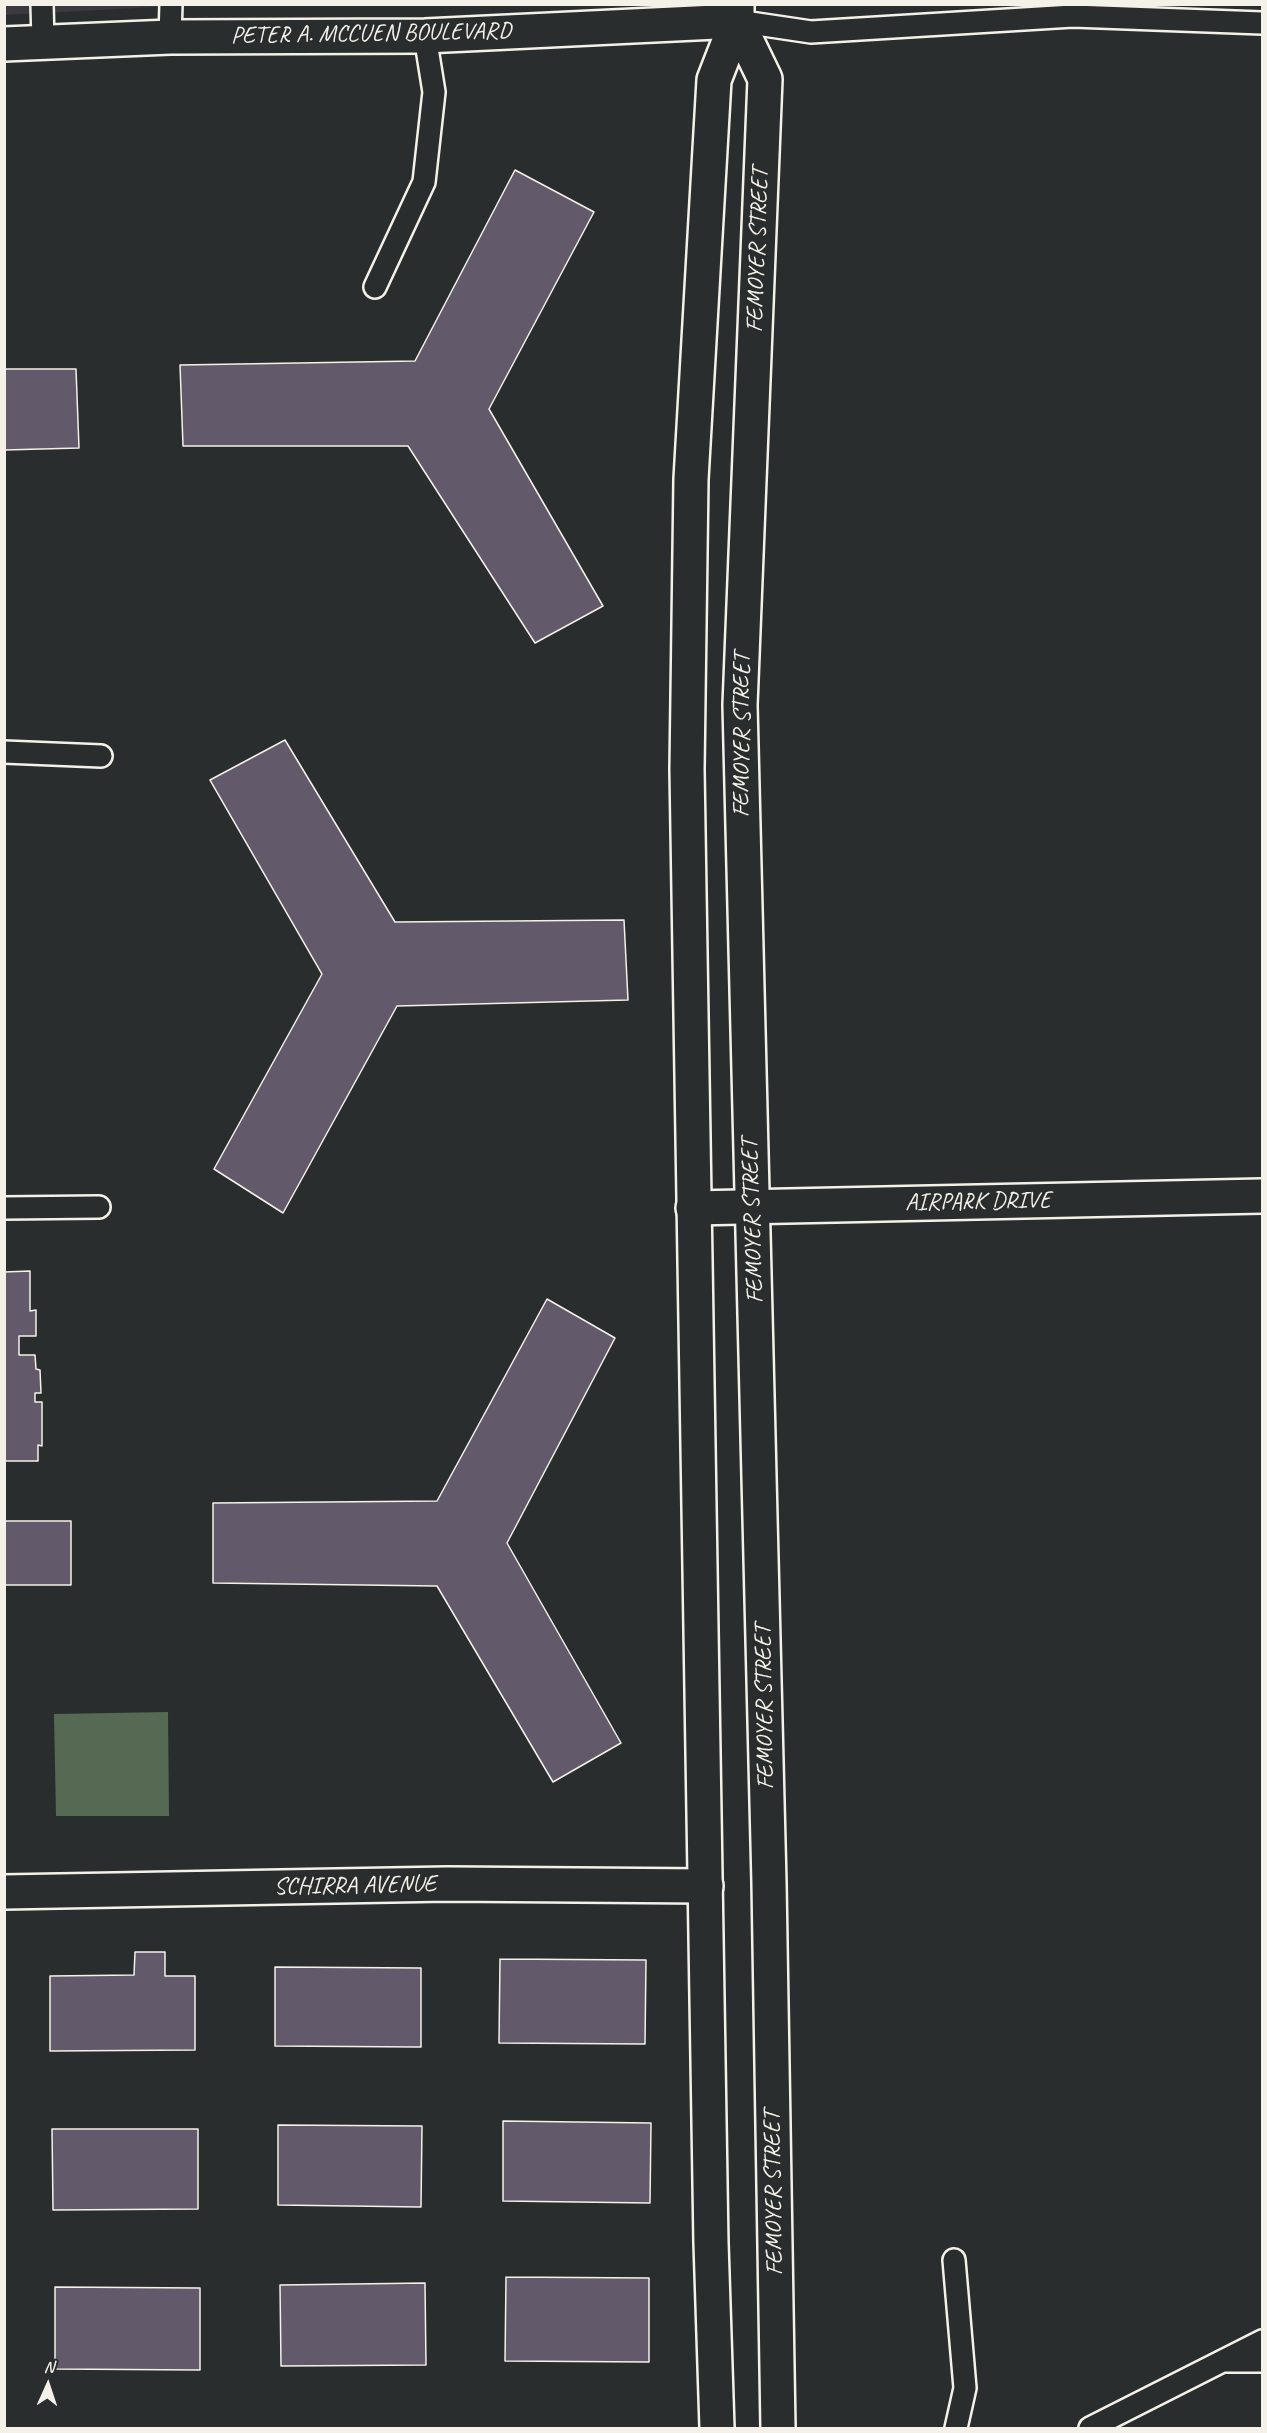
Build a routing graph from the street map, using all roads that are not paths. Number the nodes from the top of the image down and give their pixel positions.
1 (42, 4) edge
2 (171, 4) edge
3 (737, 13) edge
4 (1263, 23) edge
5 (425, 36) junction
6 (170, 37) junction
7 (43, 42) junction
8 (4, 44) edge
9 (375, 287) dead end
10 (4, 752) edge
11 (101, 756) dead end
12 (1263, 1196) edge
13 (99, 1207) dead end
14 (753, 1207) junction
15 (4, 1208) edge
16 (693, 1208) junction
17 (706, 1886) junction
18 (4, 1892) edge
19 (954, 2260) dead end
20 (1263, 2341) edge
21 (1222, 2361) junction
22 (1263, 2361) edge
23 (717, 2428) edge
24 (778, 2428) edge
25 (956, 2428) edge
26 (1090, 2428) edge

1 - 7 lane
2 - 6 lane
3 - 4 lane
3 - 5 street, PETER A. MCCUEN BOULEVARD
3 - 14 street, FEMOYER STREET
3 - 16 street
5 - 6 street, PETER A. MCCUEN BOULEVARD
5 - 9 lane
6 - 7 street, PETER A. MCCUEN BOULEVARD
7 - 8 street, PETER A. MCCUEN BOULEVARD
10 - 11 lane
12 - 14 street, AIRPARK DRIVE
13 - 15 lane
14 - 16 street, AIRPARK DRIVE
14 - 24 street, FEMOYER STREET
16 - 17 street
17 - 18 street, SCHIRRA AVENUE
17 - 23 street
19 - 25 lane
20 - 21 lane
21 - 22 lane
21 - 26 lane

